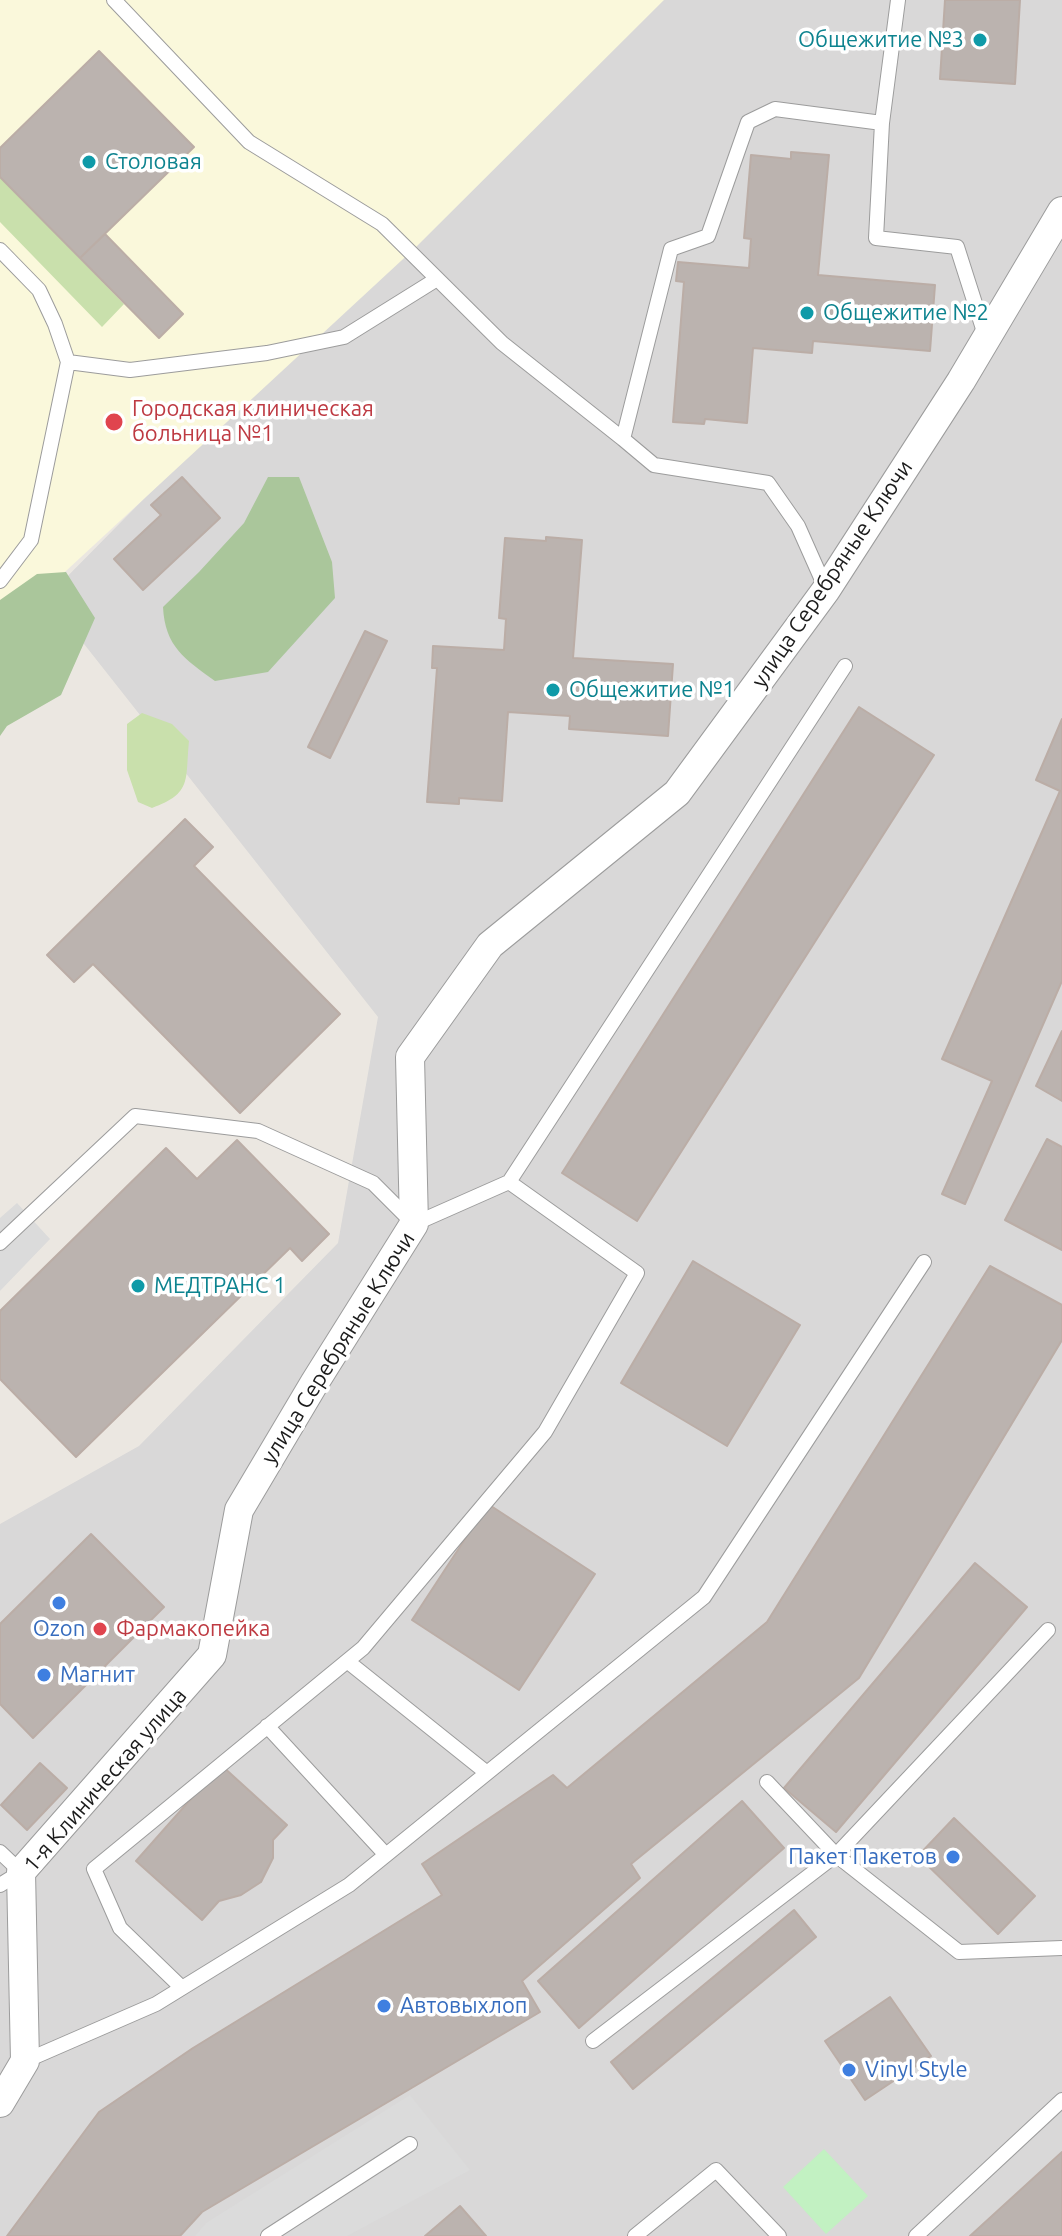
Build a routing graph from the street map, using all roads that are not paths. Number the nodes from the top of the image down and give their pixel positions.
1 (114, 0) edge
2 (898, 0) edge
3 (882, 123) junction
4 (1062, 211) edge
5 (0, 250) edge
6 (437, 279) junction
7 (986, 339) junction
8 (68, 362) junction
9 (623, 439) junction
10 (0, 581) edge
11 (826, 590) junction
12 (845, 666) dead end
13 (509, 1182) junction
14 (414, 1224) junction
15 (0, 1243) edge
16 (924, 1262) dead end
17 (239, 1510) joint
18 (1048, 1630) dead end
19 (347, 1661) junction
20 (267, 1726) junction
21 (487, 1773) junction
22 (767, 1782) dead end
23 (0, 1852) edge
24 (386, 1855) junction
25 (836, 1855) junction
26 (11, 1878) edge
27 (1062, 1948) edge
28 (181, 1987) junction
29 (593, 2041) dead end
30 (25, 2061) junction
31 (1062, 2100) edge
32 (0, 2103) edge
33 (410, 2144) dead end
34 (268, 2236) edge
35 (635, 2236) edge
36 (779, 2236) edge
37 (916, 2236) edge

1 - 6 lane
2 - 3 lane
3 - 7 lane
3 - 9 lane
4 - 7 street, улица Серебряные Ключи
5 - 8 lane
6 - 8 lane
6 - 9 lane
7 - 11 street, улица Серебряные Ключи
8 - 10 lane
9 - 11 lane
11 - 14 street, улица Серебряные Ключи
12 - 13 lane
13 - 14 lane
13 - 19 lane
14 - 15 lane
14 - 17 street, улица Серебряные Ключи
16 - 21 lane
17 - 26 street, 1-я Клиническая улица
18 - 25 lane
19 - 20 lane
19 - 21 lane
20 - 24 lane
20 - 28 lane
21 - 24 lane
22 - 25 lane
23 - 26 lane
24 - 28 lane
25 - 27 lane
25 - 29 lane
26 - 30 street, 1-я Клиническая улица
28 - 30 lane
30 - 32 street
31 - 37 lane
33 - 34 lane
35 - 36 lane

